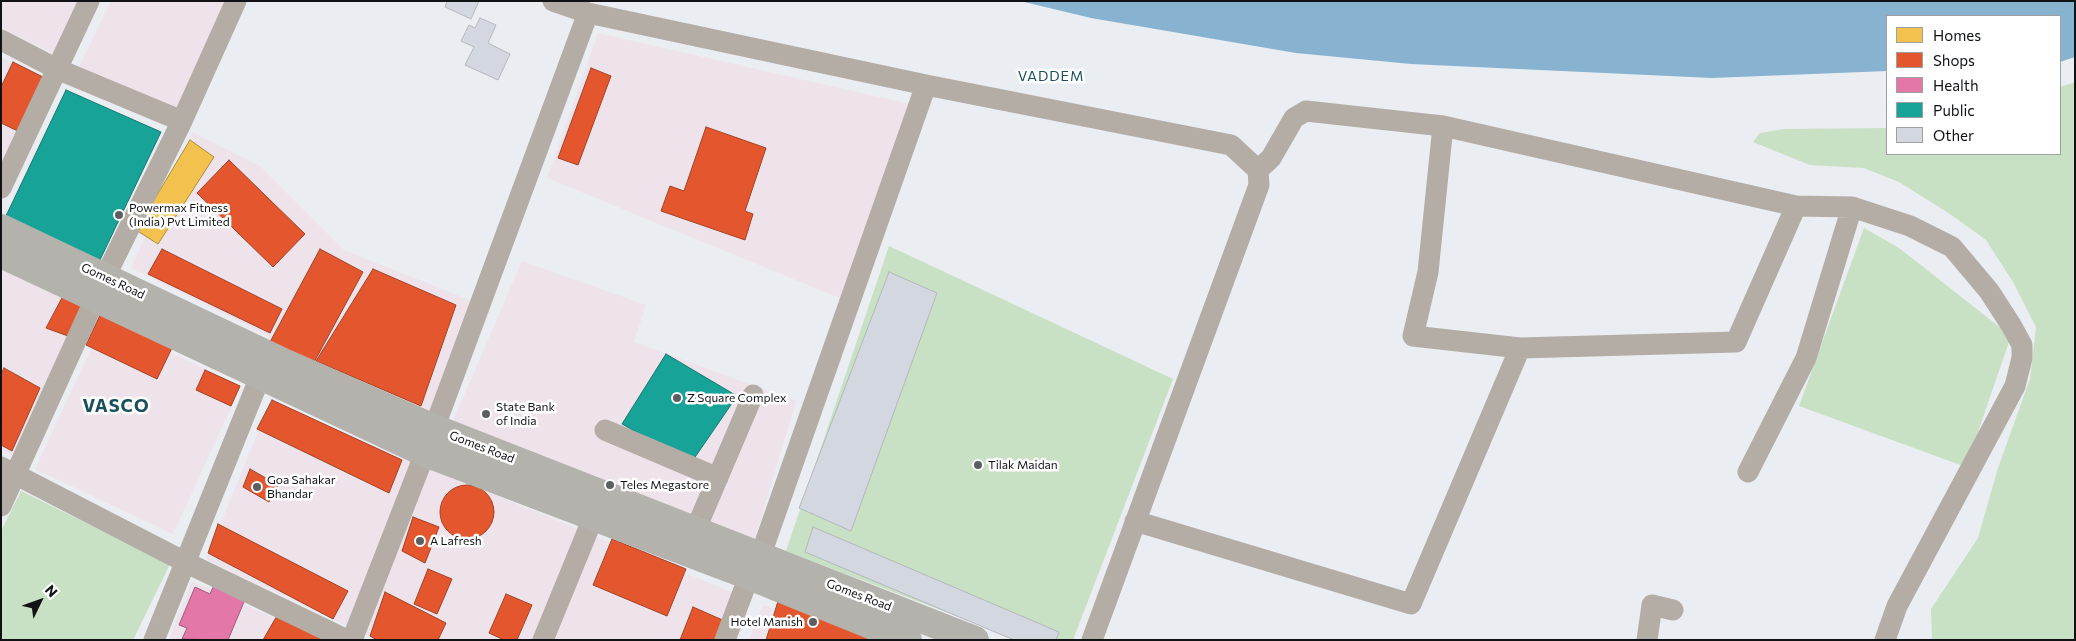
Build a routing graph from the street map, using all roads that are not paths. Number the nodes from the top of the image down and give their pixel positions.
1 (89, 1) edge
2 (236, 1) edge
3 (552, 1) edge
4 (588, 13) junction
5 (1, 40) edge
6 (57, 69) junction
7 (926, 85) junction
8 (182, 121) junction
9 (1443, 126) junction
10 (1258, 170) junction
11 (1, 188) edge
12 (1796, 206) junction
13 (1852, 207) junction
14 (1, 228) edge
15 (1, 254) edge
16 (101, 287) junction
17 (1520, 348) junction
18 (264, 366) junction
19 (753, 395) dead end
20 (434, 428) junction
21 (604, 430) dead end
22 (425, 453) junction
23 (9, 471) edge
24 (1748, 472) dead end
25 (718, 478) junction
26 (1, 506) edge
27 (593, 518) junction
28 (1135, 521) junction
29 (695, 531) junction
30 (186, 562) junction
31 (754, 566) junction
32 (1673, 610) dead end
33 (154, 640) edge
34 (347, 640) edge
35 (352, 640) edge
36 (542, 640) edge
37 (725, 640) edge
38 (908, 640) edge
39 (975, 640) edge
40 (1092, 640) edge
41 (1647, 640) edge
42 (1885, 640) edge

1 - 6 street
2 - 8 street
3 - 4 street
4 - 7 street
4 - 20 street
5 - 6 street
6 - 8 street
6 - 11 street
7 - 10 street
7 - 31 street
8 - 16 street
9 - 10 street
9 - 12 street
9 - 17 street
10 - 28 street
12 - 13 street
12 - 17 street
13 - 24 street
13 - 42 street
14 - 16 main road, Gomes Road
15 - 16 main road, Gomes Road
16 - 18 main road, Gomes Road
16 - 23 street
17 - 28 street
18 - 20 main road, Gomes Road
18 - 22 main road, Gomes Road
18 - 30 street
19 - 25 street
20 - 22 street
20 - 29 main road, Gomes Road
21 - 25 street
22 - 27 main road, Gomes Road
22 - 35 street
23 - 26 street
23 - 30 street
25 - 29 street
27 - 31 main road, Gomes Road
27 - 36 street
28 - 40 street
29 - 31 main road, Gomes Road
30 - 33 street
30 - 34 street
31 - 37 street
31 - 38 main road, Gomes Road
31 - 39 main road, Gomes Road
32 - 41 street

